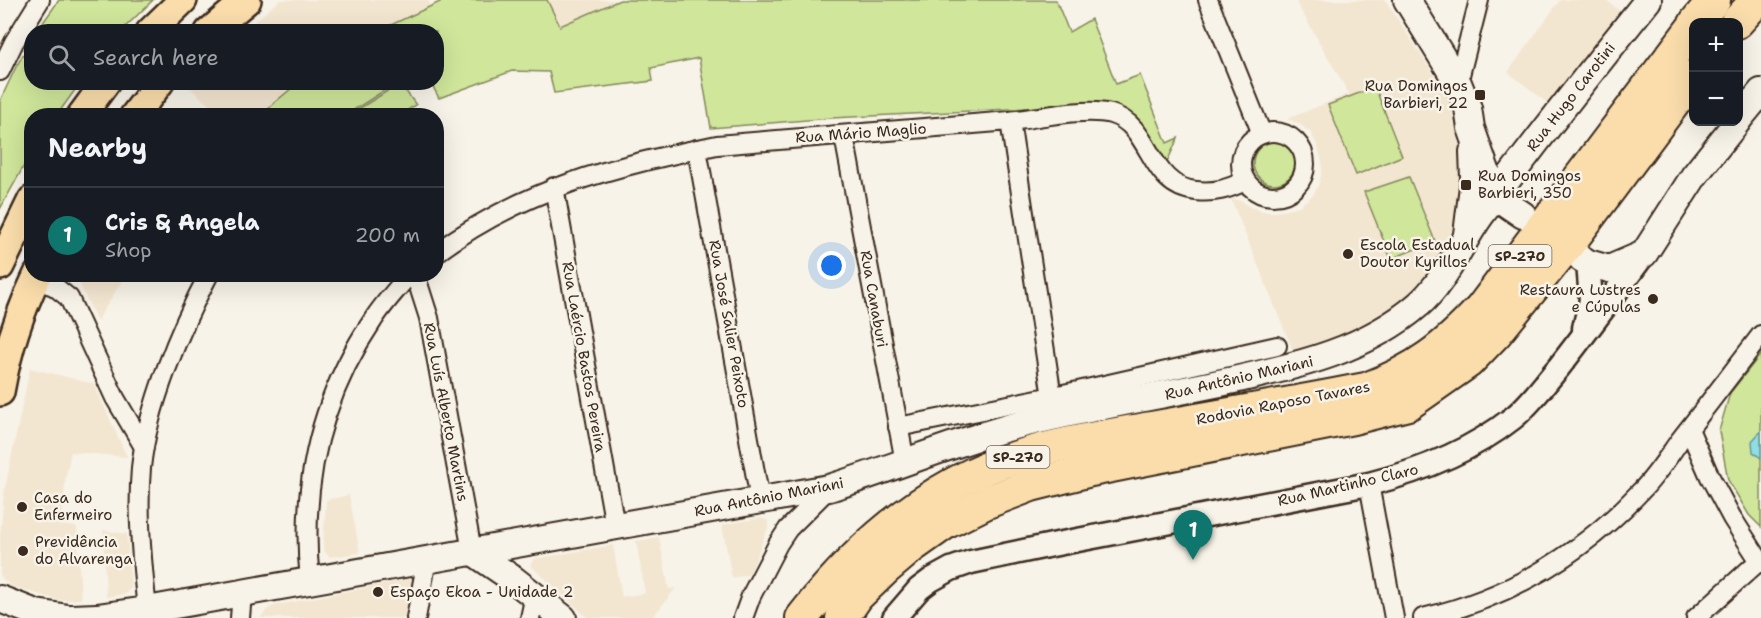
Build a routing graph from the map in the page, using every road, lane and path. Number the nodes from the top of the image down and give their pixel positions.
1 (40, 0) edge
2 (183, 0) edge
3 (247, 0) edge
4 (1208, 0) edge
5 (1407, 0) edge
6 (1479, 0) edge
7 (1648, 0) edge
8 (1714, 0) edge
9 (1757, 0) edge
10 (1700, 18) edge
11 (1741, 18) edge
12 (25, 24) edge
13 (158, 24) edge
14 (218, 24) edge
15 (24, 26) edge
16 (1689, 32) edge
17 (0, 70) edge
18 (1458, 82) junction
19 (1689, 83) edge
20 (100, 90) edge
21 (154, 90) edge
22 (1761, 92) edge
23 (87, 108) edge
24 (140, 108) edge
25 (1743, 115) edge
26 (1010, 121) junction
27 (1734, 126) edge
28 (1471, 128) junction
29 (1262, 134) junction
30 (844, 136) junction
31 (697, 149) junction
32 (1525, 156) junction
33 (1245, 181) junction
34 (554, 187) junction
35 (1510, 207) junction
36 (24, 216) edge
37 (1467, 235) junction
38 (444, 247) edge
39 (1644, 254) junction
40 (1585, 261) joint
41 (0, 265) edge
42 (35, 282) edge
43 (46, 282) edge
44 (205, 282) edge
45 (403, 282) edge
46 (418, 282) edge
47 (1761, 335) edge
48 (1582, 338) junction
49 (1277, 346) dead end
50 (0, 392) edge
51 (1054, 407) junction
52 (898, 427) junction
53 (1689, 429) junction
54 (144, 447) junction
55 (905, 462) junction
56 (1369, 484) junction
57 (830, 488) junction
58 (772, 498) junction
59 (615, 526) junction
60 (788, 529) junction
61 (472, 551) junction
62 (428, 559) junction
63 (1760, 562) edge
64 (310, 581) junction
65 (242, 593) junction
66 (0, 599) edge
67 (532, 607) edge
68 (147, 609) junction
69 (70, 618) edge
70 (240, 618) edge
71 (416, 618) edge
72 (563, 618) edge
73 (743, 618) edge
74 (802, 618) edge
75 (842, 618) edge
76 (894, 618) edge
77 (1394, 618) edge
78 (1423, 618) edge
79 (1696, 618) edge

1 - 12 street
2 - 13 main road
3 - 14 main road
4 - 29 street
5 - 18 main road
6 - 18 street
7 - 32 main road, Rua Hugo Carotini
8 - 10 highway, Rodovia Raposo Tavares / SP-270
9 - 11 highway
15 - 17 street
16 - 74 highway, Rodovia Raposo Tavares / SP-270
18 - 28 main road
19 - 75 highway, Rodovia Raposo Tavares / SP-270
20 - 23 main road
21 - 24 main road
22 - 25 main road, Rua Martinho Claro
26 - 30 street, Rua Mário Maglio
26 - 33 street, Rua Mário Maglio
26 - 51 street
27 - 39 main road, Rua Martinho Claro
28 - 32 main road
28 - 35 main road
28 - 37 main road
29 - 33 street
29 - 33 street
30 - 31 street, Rua Mário Maglio
30 - 52 street, Rua Canaburi
31 - 34 street, Rua Mário Maglio
31 - 58 street, Rua José Salier Peixoto
32 - 35 main road, Rua Hugo Carotini
34 - 38 street, Rua Mário Maglio
34 - 59 street, Rua Laércio Bastos Pereira
35 - 37 main road, Rua Antônio Mariani
36 - 41 main road
37 - 51 main road, Rua Antônio Mariani
39 - 40 main road
39 - 48 street, Rua Martinho Claro
40 - 48 street
42 - 50 main road
43 - 54 street
44 - 54 street
45 - 64 street
46 - 61 street, Rua Luís Alberto Martins
47 - 53 street
48 - 56 street, Rua Martinho Claro
49 - 51 street, Rua Antônio Mariani
51 - 52 street, Rua Antônio Mariani
51 - 55 main road, Rua Antônio Mariani
52 - 55 street, Rua Canaburi
53 - 63 street
53 - 78 street
54 - 68 street
55 - 57 main road, Rua Antônio Mariani
56 - 76 street, Rua Martinho Claro
56 - 77 street
57 - 58 main road, Rua Antônio Mariani
57 - 60 street
58 - 59 main road, Rua Antônio Mariani
58 - 60 street, Rua José Salier Peixoto
59 - 61 main road, Rua Antônio Mariani
60 - 73 street
61 - 62 main road, Rua Antônio Mariani
61 - 67 main road
62 - 64 main road, Rua Antônio Mariani
62 - 71 street
63 - 79 street
64 - 65 main road, Rua Antônio Mariani
65 - 68 main road, Rua Antônio Mariani
65 - 70 street
66 - 69 main road, Rua Antônio Mariani
67 - 72 main road
68 - 69 main road, Rua Antônio Mariani

